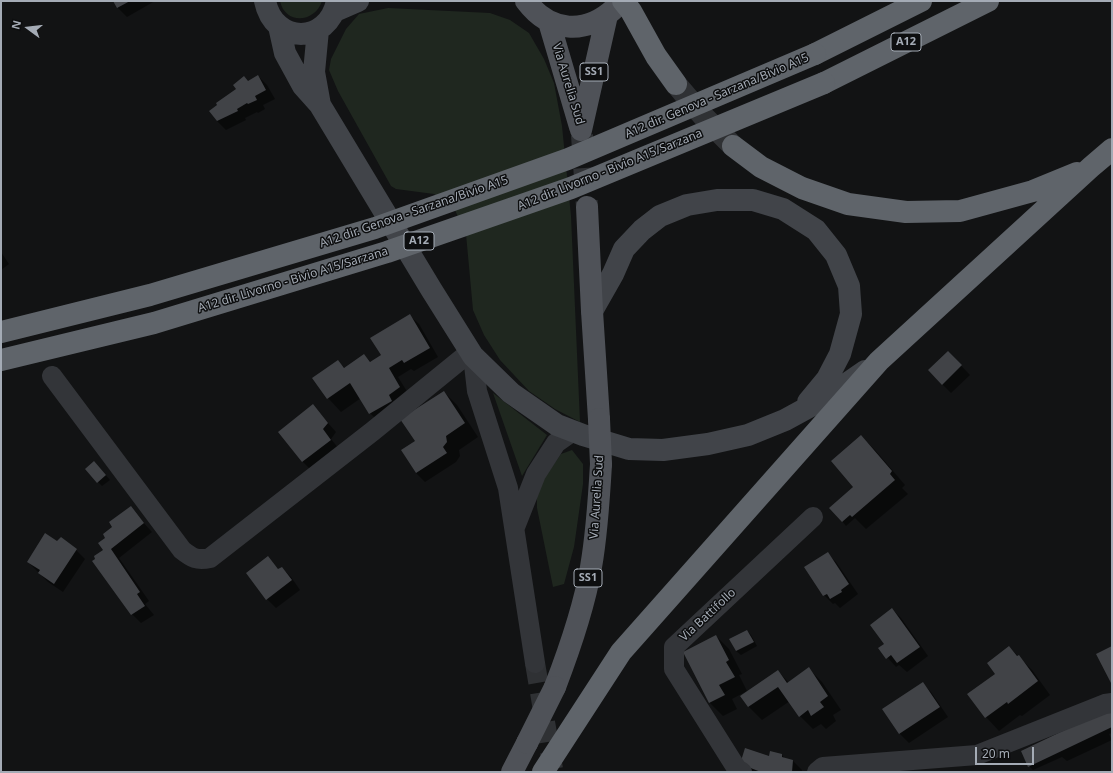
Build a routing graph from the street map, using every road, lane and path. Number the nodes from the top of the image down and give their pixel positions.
1 (265, 1) edge
2 (358, 1) edge
3 (514, 1) edge
4 (921, 1) edge
5 (988, 1) edge
6 (336, 6) edge
7 (616, 6) edge
8 (536, 11) edge
9 (279, 26) junction
10 (318, 30) junction
11 (815, 54) joint
12 (824, 83) joint
13 (676, 84) tunnel mouth
14 (320, 105) junction
15 (733, 146) tunnel mouth
16 (1112, 150) edge
17 (1091, 167) junction
18 (587, 207) tunnel mouth
19 (592, 311) junction
20 (1, 332) edge
21 (472, 354) junction
22 (1, 360) edge
23 (879, 361) junction
24 (52, 376) dead end
25 (799, 412) junction
26 (573, 431) junction
27 (813, 517) dead end
28 (515, 529) junction
29 (535, 663) tunnel mouth
30 (1112, 703) edge
31 (512, 772) edge
32 (543, 772) edge
33 (742, 772) edge
34 (817, 772) edge

1 - 9 main road
2 - 6 main road
3 - 8 main road
4 - 11 highway, A12 / A12
5 - 12 highway, A12 / A12
6 - 10 main road
7 - 8 main road
7 - 8 main road, Via Aurelia Sud / SS1
7 - 13 highway
9 - 10 main road
9 - 14 main road
10 - 14 main road
11 - 20 highway, A12 dir. Genova - Sarzana/Bivio A15 / A12, bridge
12 - 22 highway, A12 dir. Livorno - Bivio A15/Sarzana / A12, bridge
14 - 21 main road
15 - 17 highway
16 - 17 highway
17 - 23 highway
18 - 19 main road, Via Aurelia Sud / SS1
19 - 25 main road
19 - 31 main road, Via Aurelia Sud / SS1, bridge
21 - 24 street
21 - 26 main road
21 - 28 street
23 - 25 main road
23 - 32 highway
25 - 26 main road
26 - 28 street
27 - 33 street, Via Battifollo
28 - 29 street
30 - 34 street

